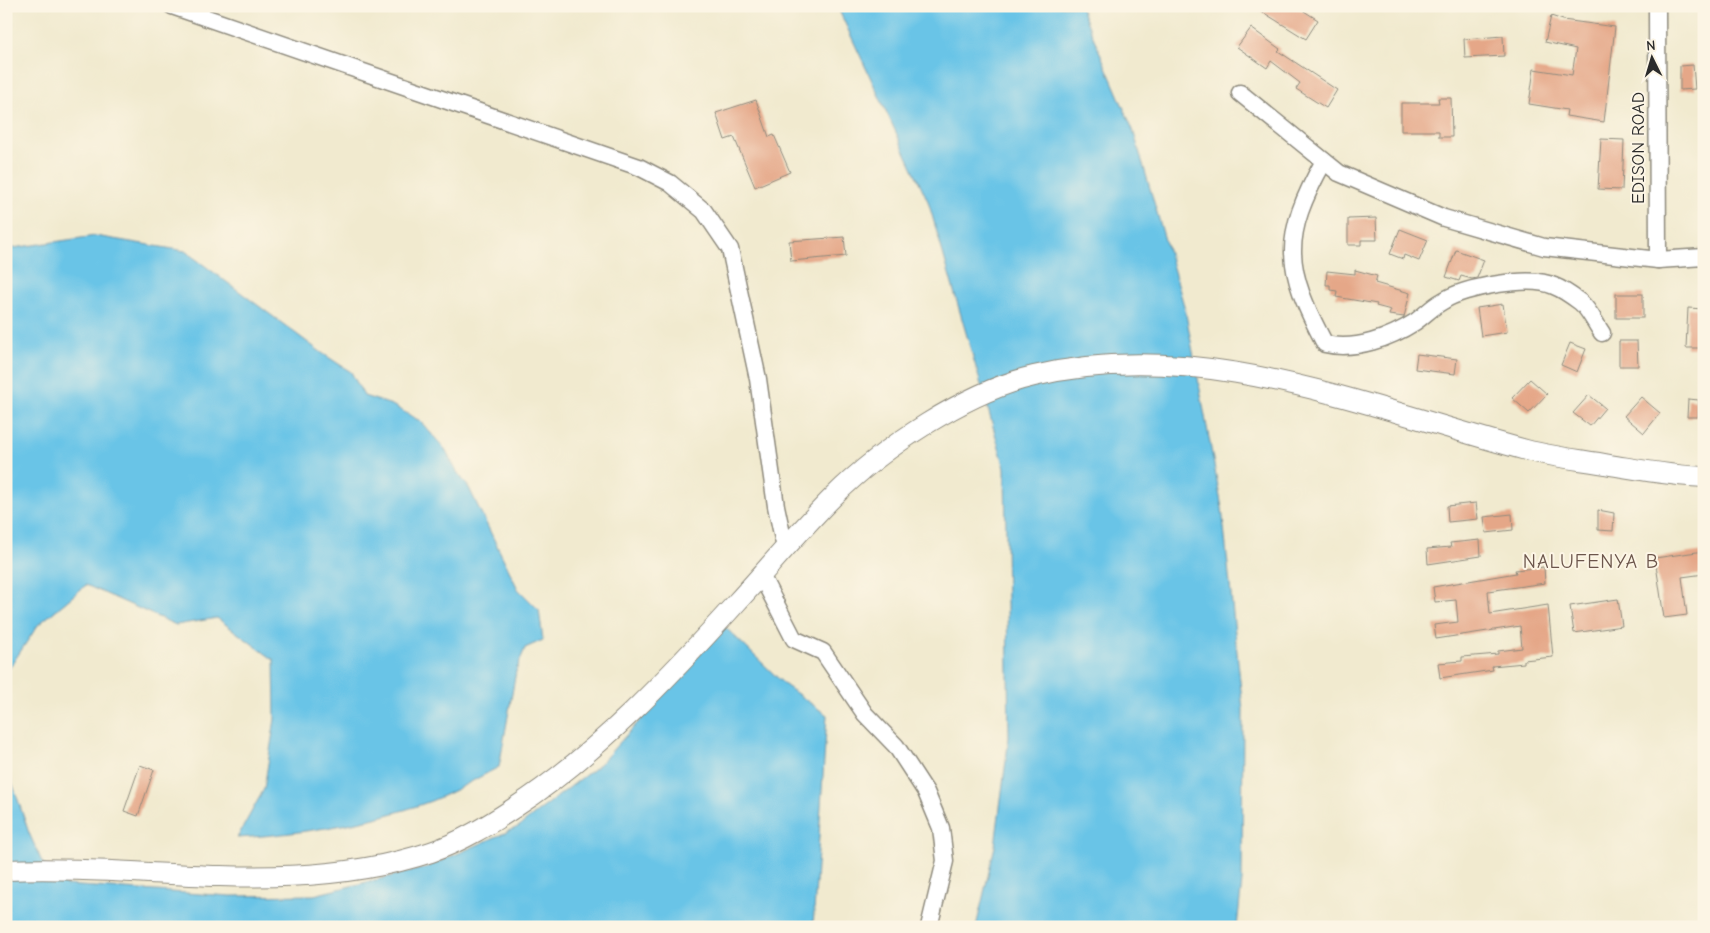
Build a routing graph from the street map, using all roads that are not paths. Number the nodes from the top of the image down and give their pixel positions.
1 (172, 6) edge
2 (1657, 6) edge
3 (1240, 93) dead end
4 (1324, 161) junction
5 (1704, 257) edge
6 (1658, 260) junction
7 (1602, 333) dead end
8 (1704, 477) edge
9 (784, 548) junction
10 (761, 575) junction
11 (6, 870) edge
12 (929, 927) edge

1 - 9 street
2 - 6 street, EDISON ROAD
3 - 4 street
4 - 6 street
4 - 7 street
5 - 6 street
8 - 9 main road
9 - 10 main road
10 - 11 main road
10 - 12 street

